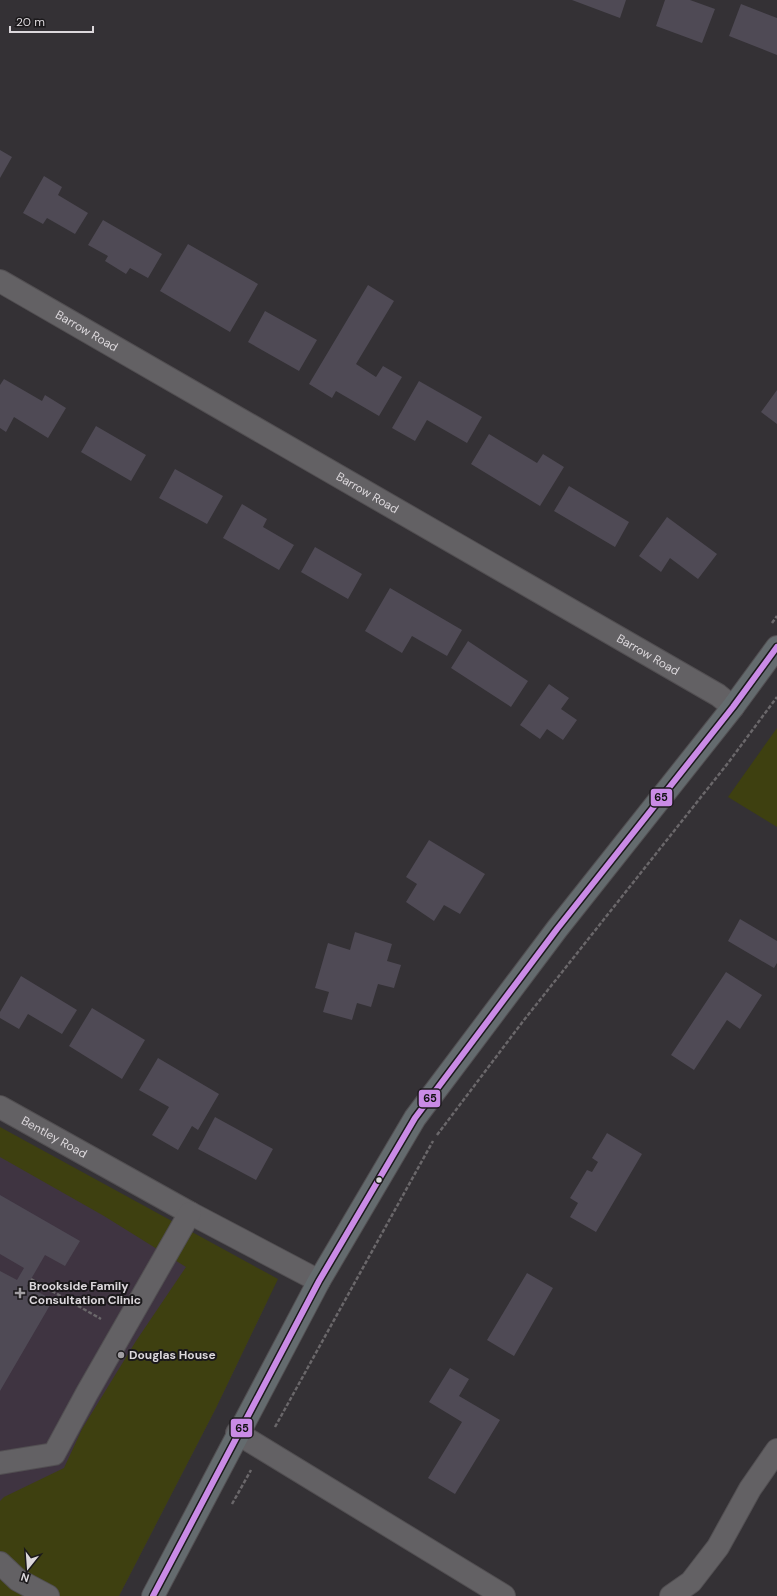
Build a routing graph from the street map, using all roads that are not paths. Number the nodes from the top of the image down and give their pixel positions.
1 (0, 281) edge
2 (777, 647) edge
3 (733, 707) junction
4 (0, 1107) edge
5 (190, 1213) junction
6 (319, 1282) junction
7 (237, 1433) junction
8 (777, 1450) edge
9 (0, 1463) edge
10 (0, 1563) edge
11 (48, 1596) edge
12 (153, 1596) edge
13 (504, 1596) edge
14 (672, 1596) edge

1 - 3 street, Barrow Road
2 - 3 main road
3 - 6 main road
4 - 5 street, Bentley Road
5 - 6 street, Bentley Road
5 - 9 street
6 - 7 main road
7 - 12 main road
7 - 13 street
8 - 14 street
10 - 11 street

